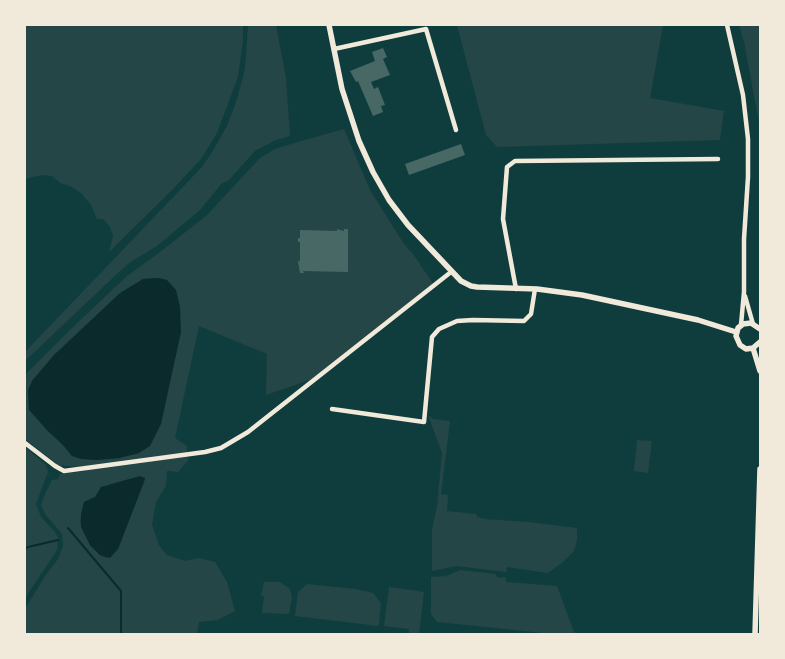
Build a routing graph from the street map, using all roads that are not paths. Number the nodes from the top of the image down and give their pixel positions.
1 (329, 25) edge
2 (727, 25) edge
3 (334, 49) junction
4 (456, 130) dead end
5 (718, 159) dead end
6 (452, 272) junction
7 (516, 289) junction
8 (535, 289) junction
9 (744, 292) junction
10 (753, 324) junction
11 (741, 325) junction
12 (760, 329) edge
13 (736, 332) junction
14 (760, 342) edge
15 (753, 348) junction
16 (760, 372) edge
17 (332, 409) dead end
18 (25, 443) edge
19 (760, 469) edge
20 (755, 634) edge

1 - 3 street
2 - 9 street
3 - 4 street
3 - 6 street
5 - 7 street
6 - 7 street
6 - 18 street
7 - 8 street
8 - 13 street
8 - 17 street
9 - 10 street
9 - 11 street
10 - 11 street
10 - 12 street
11 - 13 street
13 - 15 street
14 - 15 street
15 - 16 street
19 - 20 street

